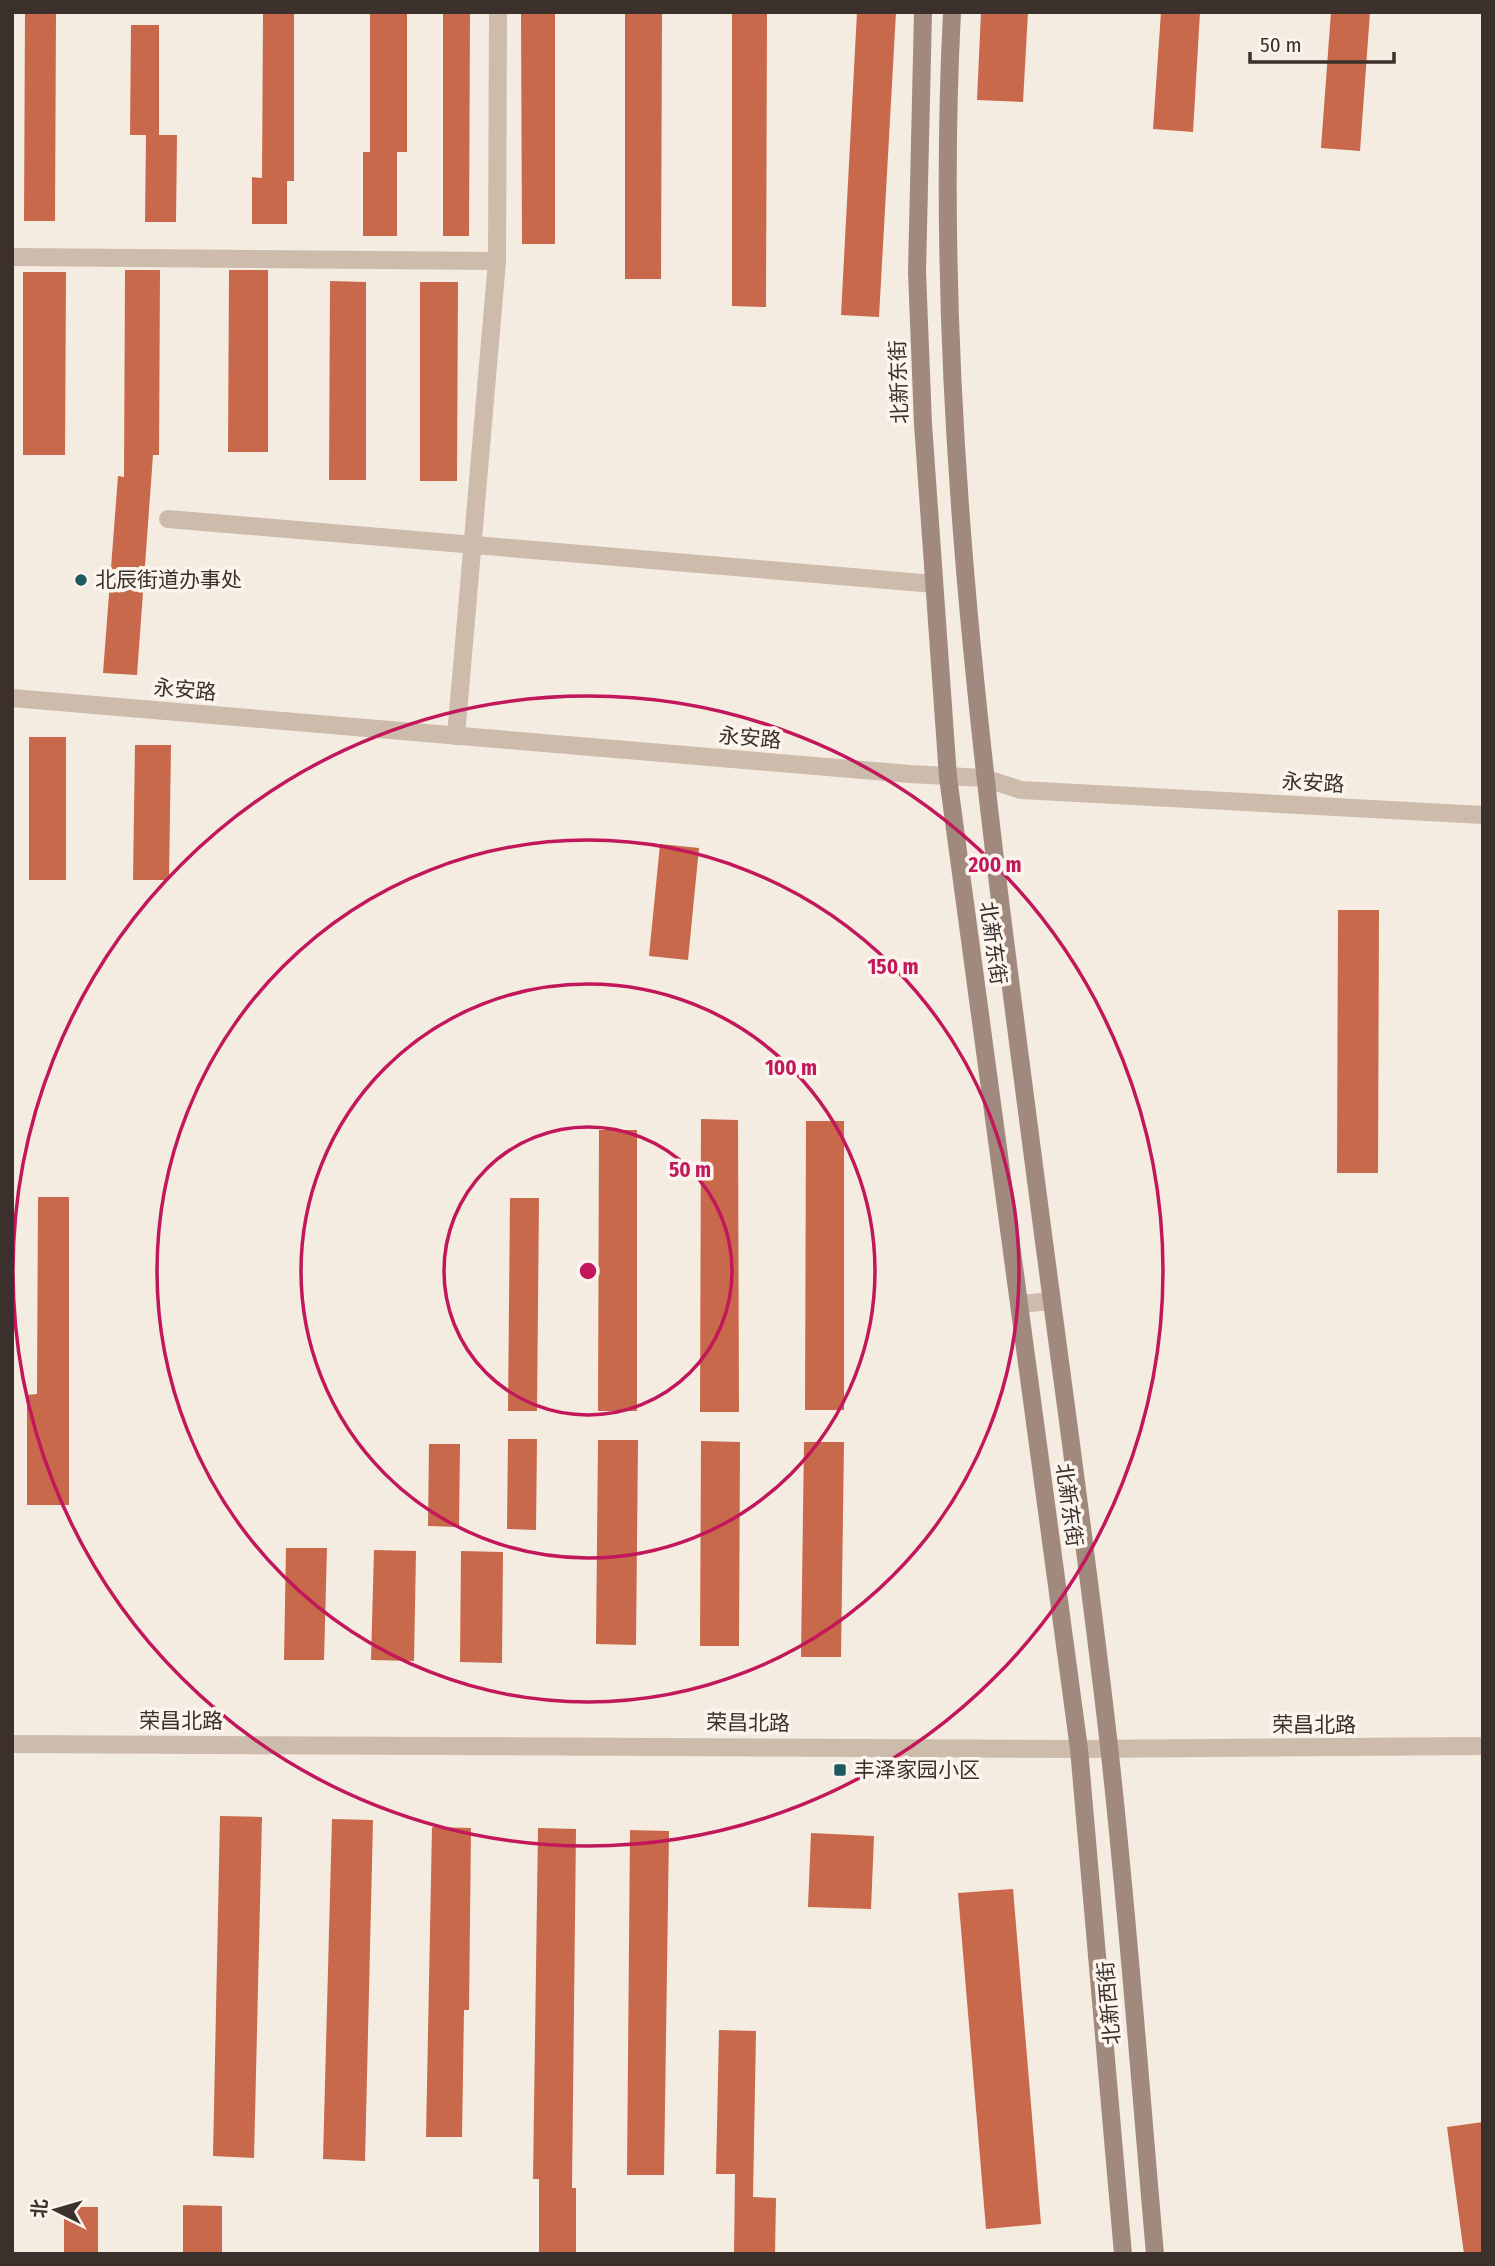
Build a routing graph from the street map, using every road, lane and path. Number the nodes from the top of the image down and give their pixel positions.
1 (498, 12) edge
2 (923, 12) edge
3 (952, 12) edge
4 (12, 257) edge
5 (497, 261) junction
6 (169, 519) dead end
7 (475, 548) junction
8 (934, 584) junction
9 (12, 698) edge
10 (456, 736) junction
11 (948, 778) junction
12 (984, 778) junction
13 (1483, 815) edge
14 (1051, 1301) junction
15 (1020, 1304) junction
16 (12, 1744) edge
17 (1483, 1746) edge
18 (1079, 1749) junction
19 (1109, 1749) junction
20 (1123, 2254) edge
21 (1155, 2254) edge

1 - 5 street
2 - 8 main road, 北新东街
3 - 12 main road, 北新东街
4 - 5 street
5 - 7 street
6 - 7 street
7 - 8 street
7 - 10 street
8 - 11 main road, 北新东街
9 - 10 street, 永安路
10 - 11 street, 永安路
11 - 12 street, 永安路
11 - 15 main road, 北新东街
12 - 13 street, 永安路
12 - 14 main road, 北新东街
14 - 15 street
14 - 19 main road, 北新东街
15 - 18 main road, 北新东街
16 - 18 street, 荣昌北路
17 - 19 street, 荣昌北路
18 - 19 street, 荣昌北路
18 - 20 main road, 北新西街
19 - 21 main road, 北新西街

